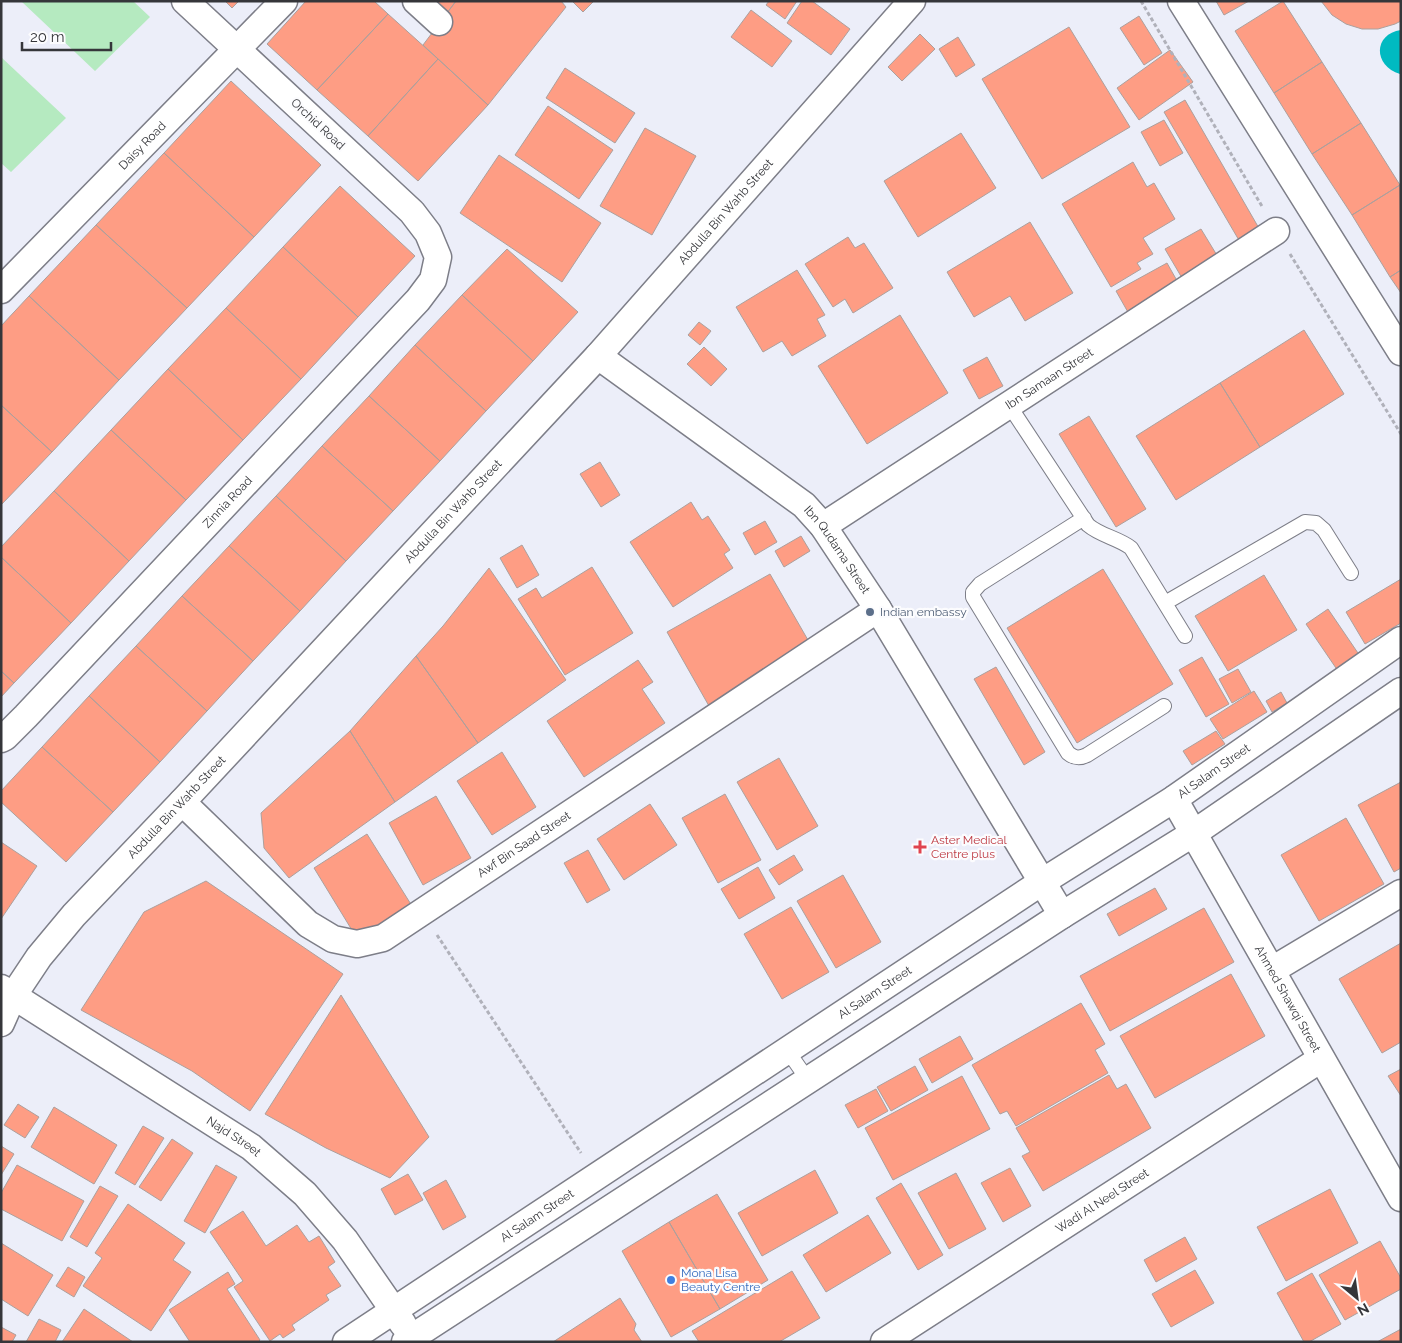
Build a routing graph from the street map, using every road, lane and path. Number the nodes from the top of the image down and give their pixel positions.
1 (185, 1) edge
2 (284, 1) edge
3 (416, 1) edge
4 (912, 1) edge
5 (1181, 1) edge
6 (439, 22) dead end
7 (237, 49) junction
8 (1276, 230) dead end
9 (438, 256) joint
10 (1, 290) edge
11 (1401, 352) edge
12 (598, 356) junction
13 (1009, 405) junction
14 (1084, 518) junction
15 (823, 526) junction
16 (1351, 573) dead end
17 (1165, 603) junction
18 (878, 609) junction
19 (1186, 636) dead end
20 (1401, 640) edge
21 (1401, 691) edge
22 (1164, 706) dead end
23 (1, 739) edge
24 (1174, 799) junction
25 (182, 802) junction
26 (1194, 833) junction
27 (1042, 882) junction
28 (1401, 893) edge
29 (422, 912) junction
30 (1062, 915) junction
31 (1272, 970) junction
32 (7, 992) edge
33 (1, 1023) edge
34 (787, 1050) junction
35 (1321, 1058) junction
36 (808, 1080) junction
37 (596, 1176) junction
38 (1401, 1198) edge
39 (393, 1310) junction
40 (411, 1340) edge
41 (346, 1342) edge
42 (884, 1342) edge

1 - 7 street, Orchid Road
2 - 7 street, Daisy Road
3 - 6 street
4 - 12 street, Abdulla Bin Wahb Street
5 - 11 street
7 - 9 street, Orchid Road
7 - 10 street, Daisy Road
8 - 13 street, Ibn Samaan Street
9 - 23 street, Zinnia Road
12 - 15 street, Ibn Qudama Street
12 - 25 street, Abdulla Bin Wahb Street
13 - 14 lane
13 - 15 street, Ibn Samaan Street
14 - 17 lane
14 - 22 lane
15 - 18 street, Ibn Qudama Street
16 - 17 lane
17 - 19 lane
18 - 27 street, Ibn Qudama Street
18 - 29 street, Awf Bin Saad Street
20 - 24 street, Al Salam Street
21 - 26 street
24 - 26 street, Ahmed Shawqi Street
24 - 27 street, Al Salam Street
25 - 29 street, Awf Bin Saad Street
25 - 32 street, Abdulla Bin Wahb Street
26 - 30 street
26 - 31 street, Ahmed Shawqi Street
27 - 30 street, Ibn Qudama Street
27 - 34 street, Al Salam Street
28 - 31 street
29 - 37 path
30 - 36 street
31 - 35 street, Ahmed Shawqi Street
32 - 33 street, Abdulla Bin Wahb Street
32 - 39 street, Najd Street
34 - 36 lane
34 - 37 street, Al Salam Street
35 - 38 street, Ahmed Shawqi Street
35 - 42 street, Wadi Al Neel Street
36 - 40 street
37 - 39 street, Al Salam Street
39 - 40 street, Najd Street
39 - 41 street, Al Salam Street

